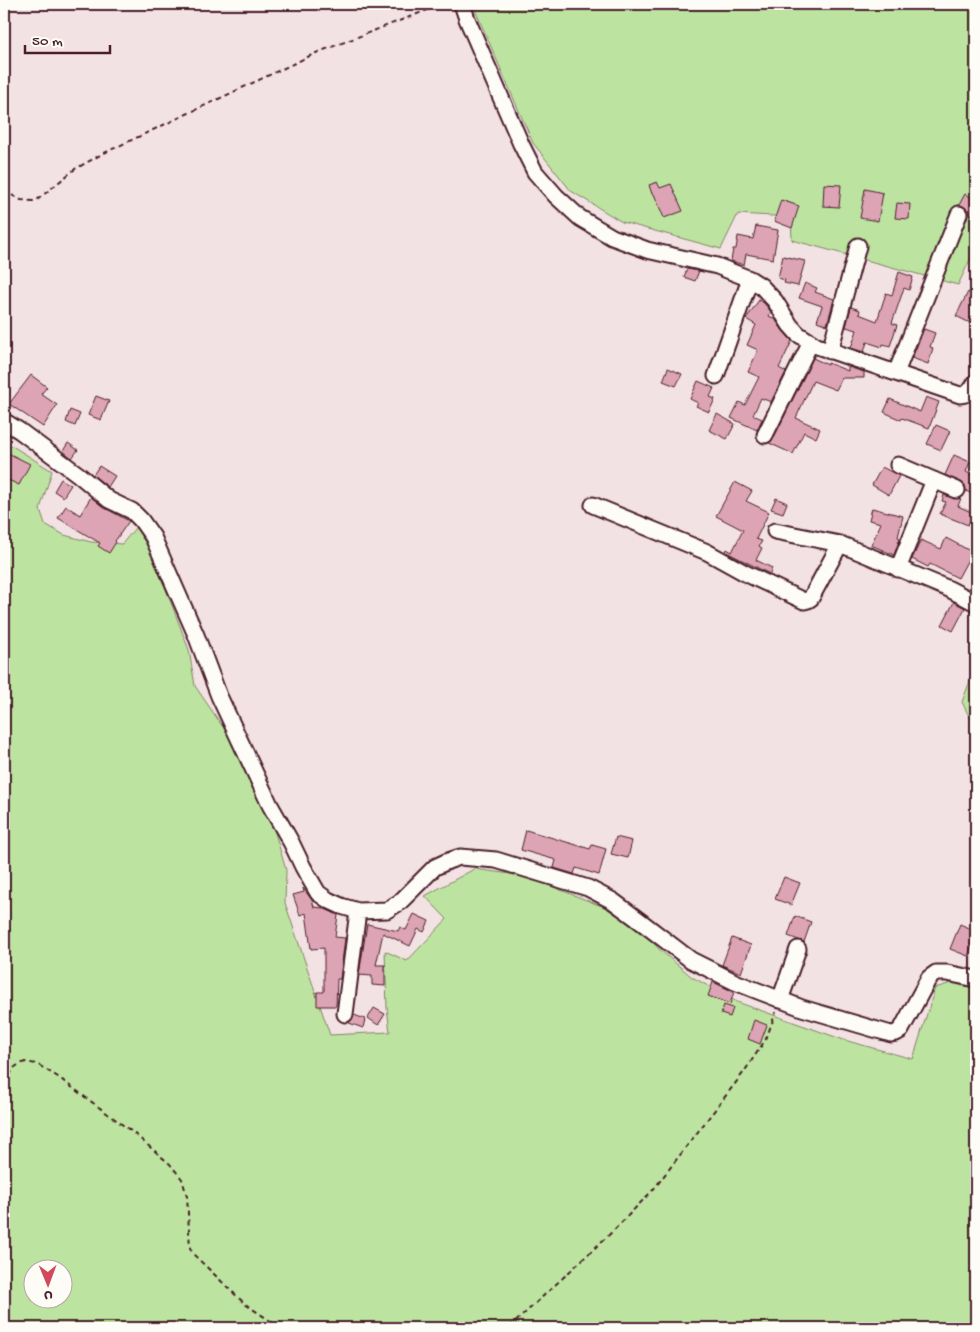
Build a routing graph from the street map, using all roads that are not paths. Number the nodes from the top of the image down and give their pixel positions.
1 (462, 4) edge
2 (959, 214) dead end
3 (858, 246) dead end
4 (750, 279) junction
5 (811, 342) junction
6 (830, 351) junction
7 (896, 373) junction
8 (716, 376) dead end
9 (976, 382) edge
10 (4, 421) edge
11 (765, 435) dead end
12 (898, 465) dead end
13 (934, 480) junction
14 (957, 490) dead end
15 (593, 505) dead end
16 (775, 531) dead end
17 (840, 544) junction
18 (898, 569) junction
19 (976, 603) edge
20 (358, 911) junction
21 (798, 949) dead end
22 (976, 979) edge
23 (780, 1000) junction
24 (345, 1014) dead end

1 - 4 street
2 - 7 street
3 - 6 street
4 - 5 street
4 - 8 street
5 - 6 street
5 - 11 street
6 - 7 street
7 - 9 street
10 - 20 street
12 - 13 street
13 - 14 street
13 - 18 street
15 - 17 street
16 - 17 street
17 - 18 street
18 - 19 street
20 - 23 street
20 - 24 street
21 - 23 street
22 - 23 street

